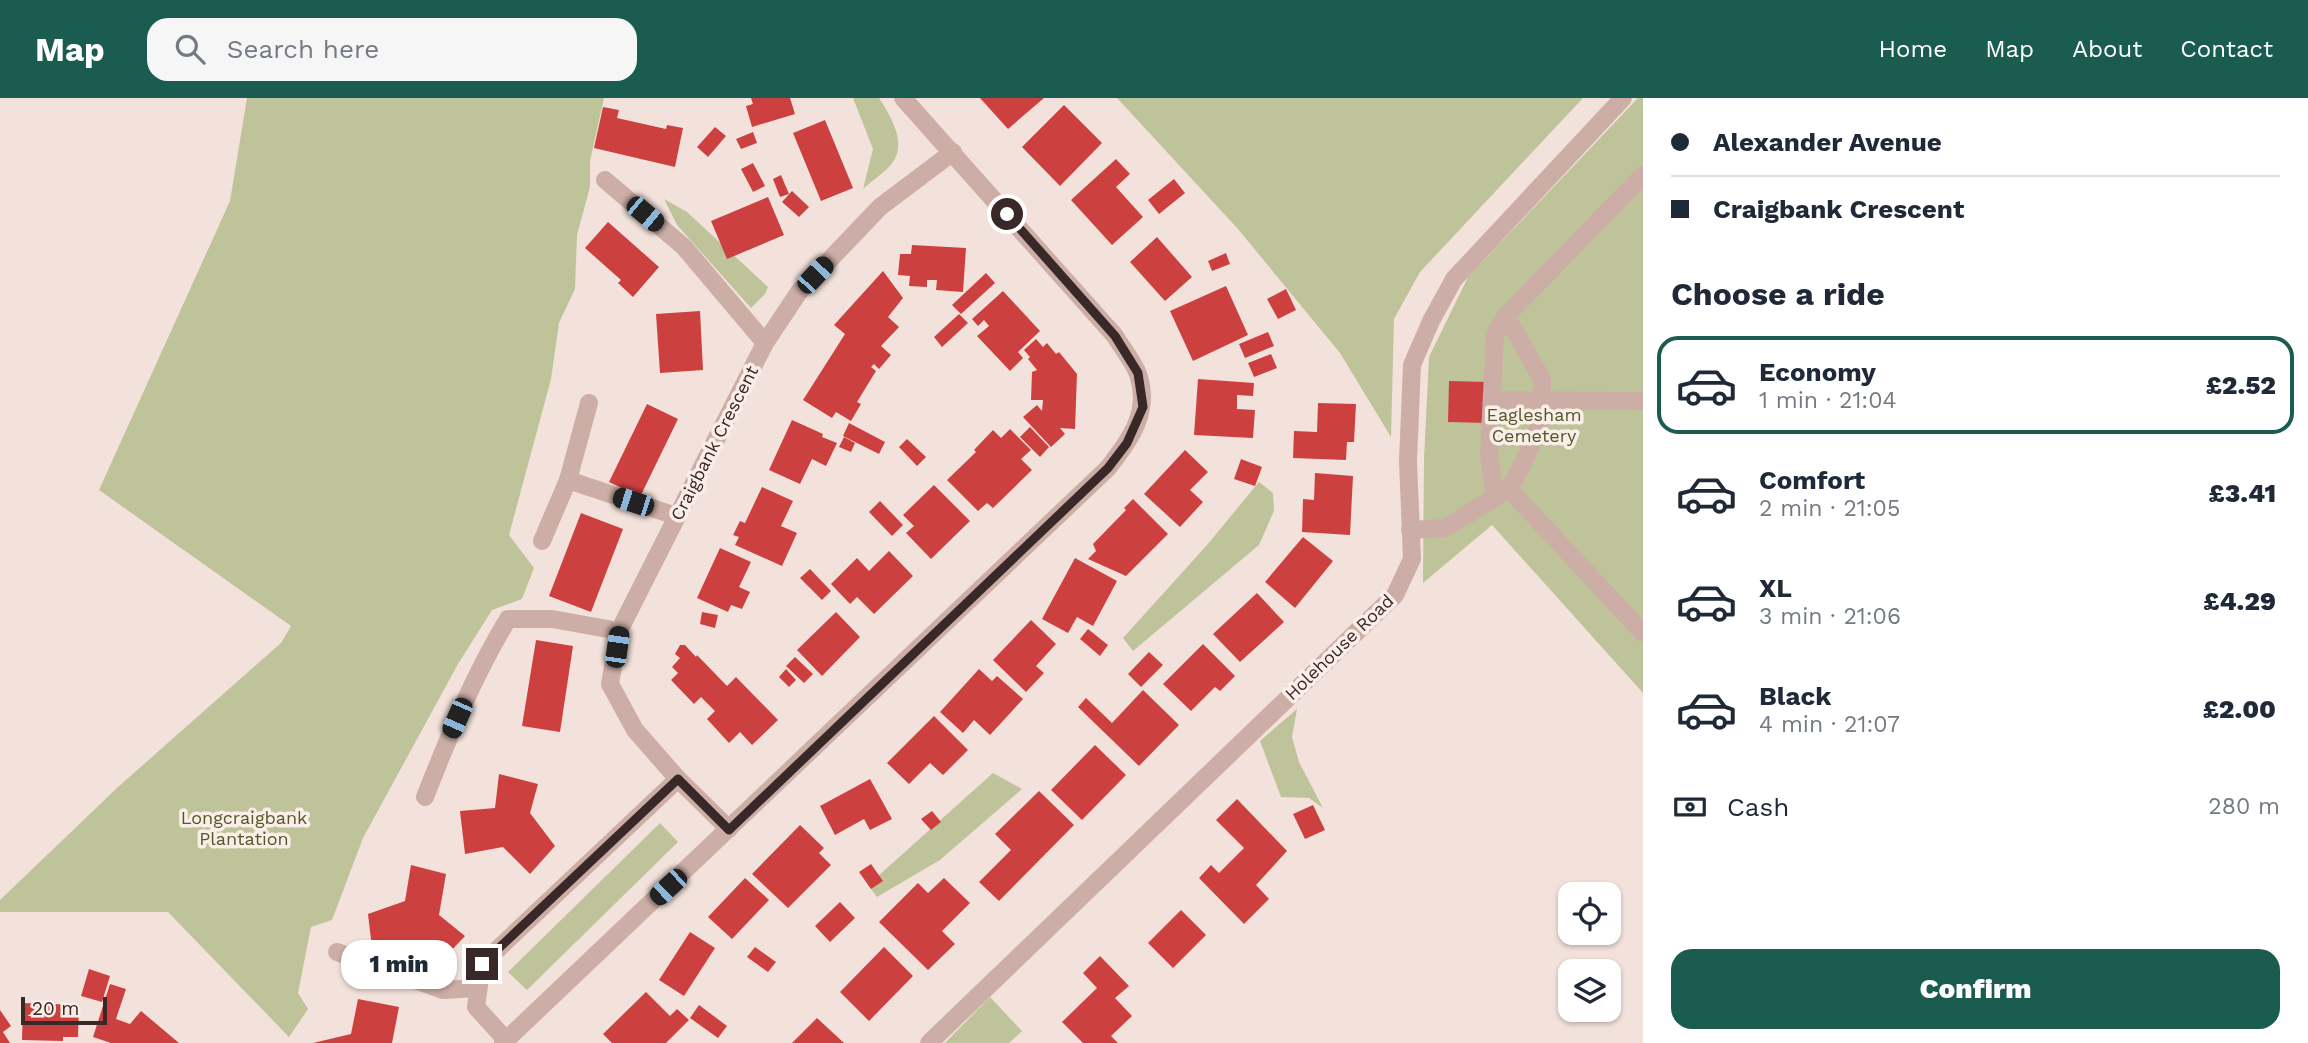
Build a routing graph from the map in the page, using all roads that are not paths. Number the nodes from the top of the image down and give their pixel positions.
1 (903, 98) edge
2 (1623, 98) edge
3 (953, 152) junction
4 (1643, 174) edge
5 (605, 180) dead end
6 (1506, 316) junction
7 (765, 343) junction
8 (1492, 400) junction
9 (1542, 400) junction
10 (1643, 401) edge
11 (589, 403) dead end
12 (568, 480) junction
13 (1502, 493) junction
14 (676, 516) junction
15 (1409, 530) junction
16 (542, 541) dead end
17 (619, 631) junction
18 (1643, 633) edge
19 (678, 779) junction
20 (425, 797) dead end
21 (729, 830) junction
22 (337, 952) dead end
23 (478, 988) junction
24 (504, 1041) edge
25 (929, 1043) edge

1 - 3 street
2 - 15 street, Holehouse Road
3 - 7 street, Craigbank Crescent
3 - 21 street
4 - 6 street
5 - 7 street
6 - 8 street
6 - 9 street
7 - 14 street, Craigbank Crescent
8 - 9 street
8 - 13 street
9 - 10 street
9 - 13 street
11 - 12 street
12 - 14 street
12 - 16 street
13 - 15 street
13 - 18 street
14 - 17 street, Craigbank Crescent
15 - 25 street, Holehouse Road
17 - 19 street, Craigbank Crescent
17 - 20 street
19 - 21 street, Craigbank Crescent
19 - 23 street
21 - 24 street
22 - 23 street
23 - 24 street

